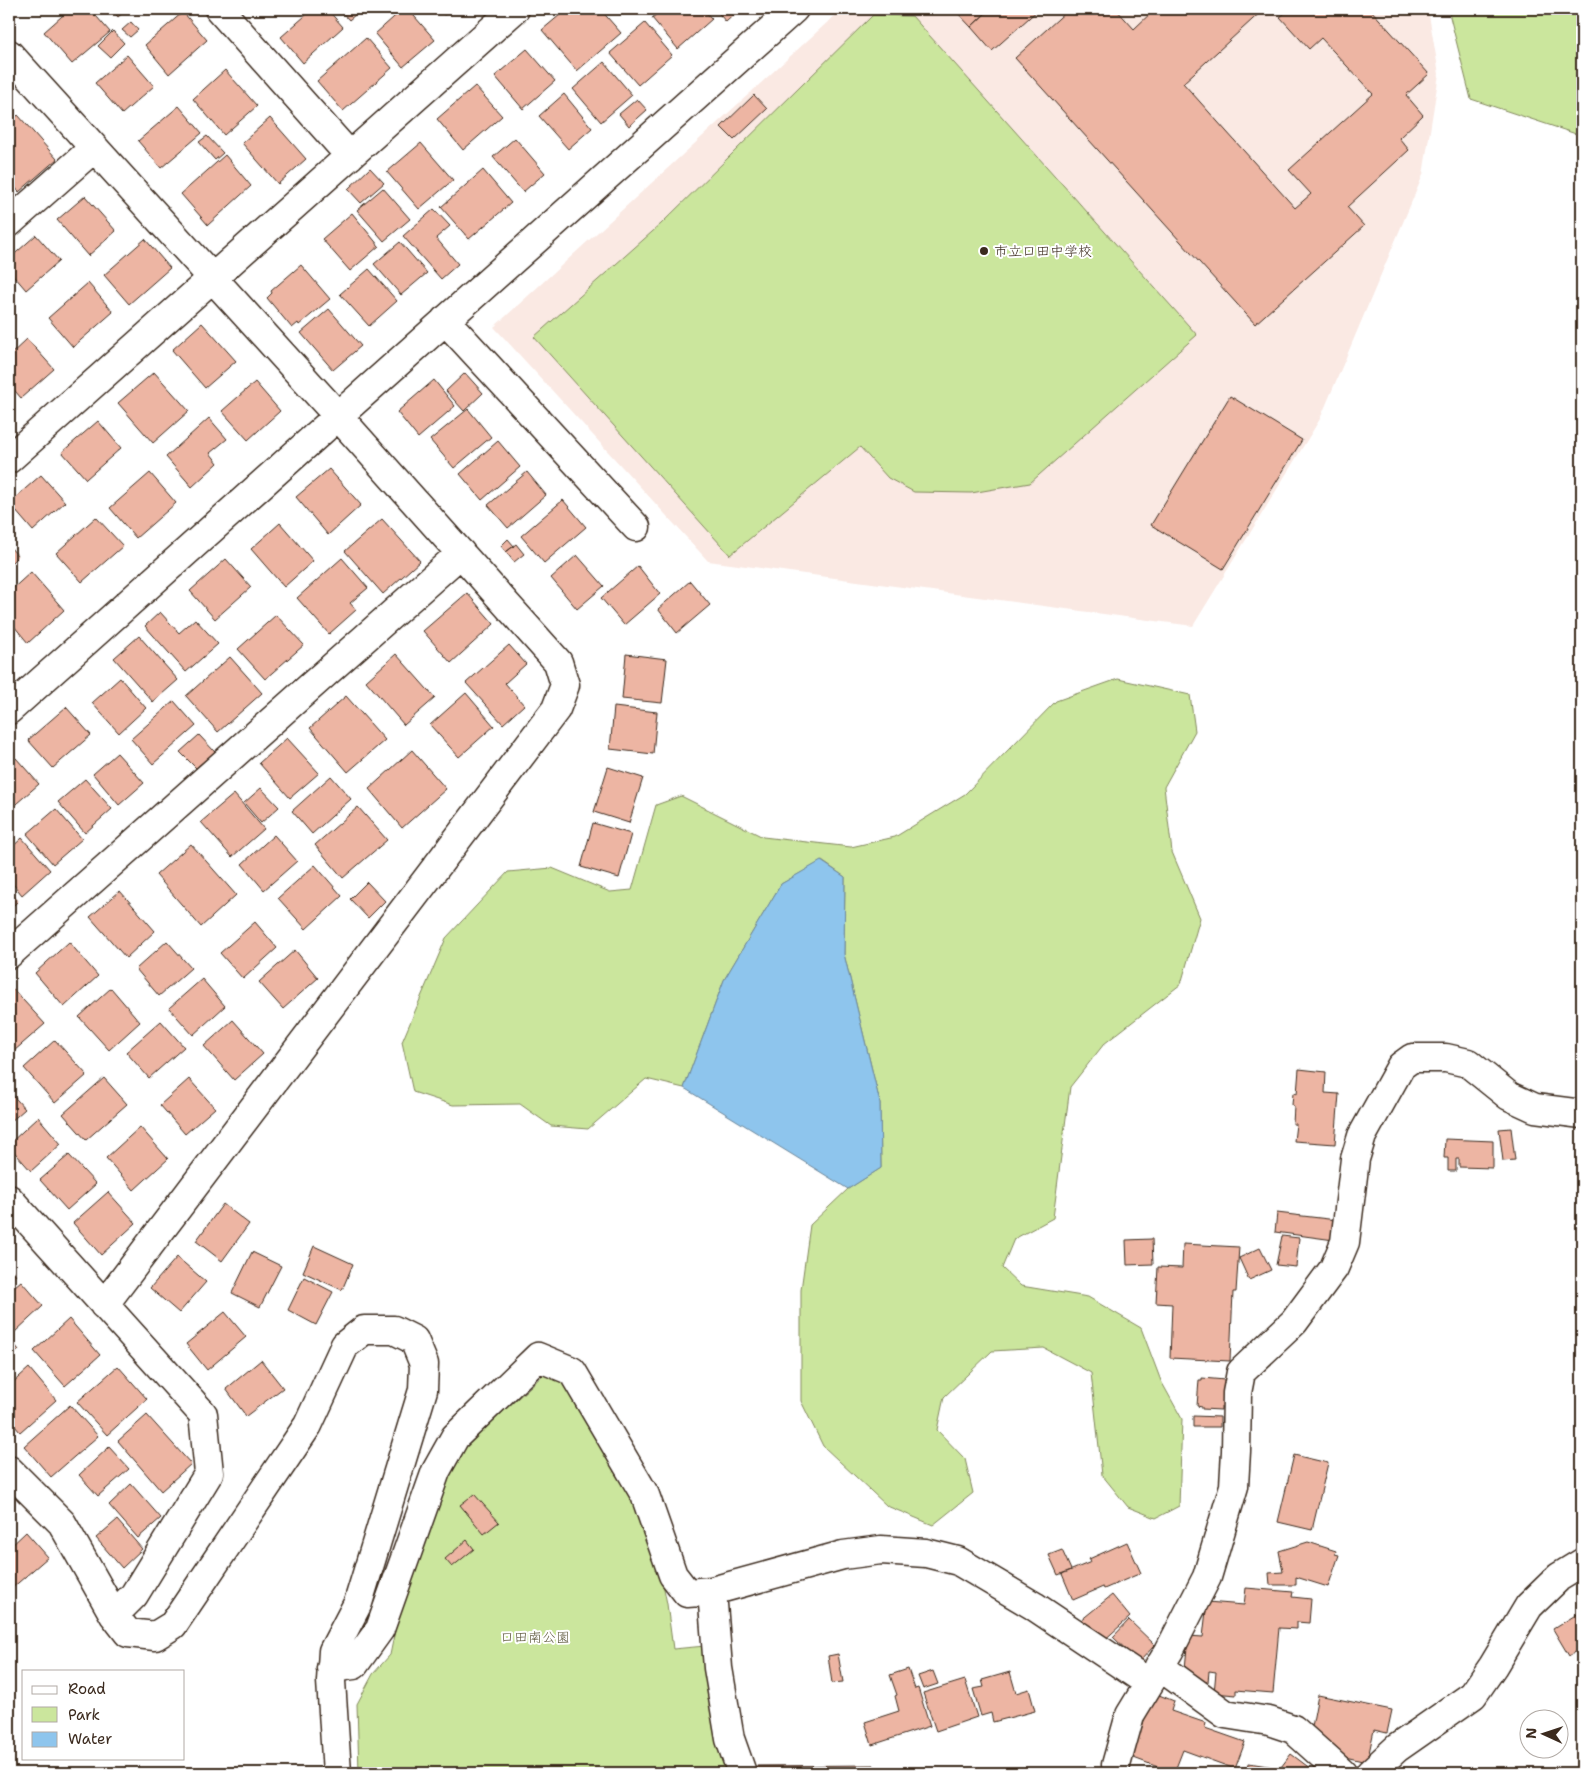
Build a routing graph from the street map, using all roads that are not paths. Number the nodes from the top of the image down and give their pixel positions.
1 (515, 9) edge
2 (794, 9) edge
3 (232, 13) edge
4 (9, 54) edge
5 (94, 148) junction
6 (350, 156) junction
7 (9, 223) edge
8 (212, 278) junction
9 (445, 320) junction
10 (338, 416) junction
11 (9, 459) edge
12 (636, 527) dead end
13 (461, 553) junction
14 (9, 710) edge
15 (9, 954) edge
16 (1582, 1114) edge
17 (9, 1199) edge
18 (104, 1305) junction
19 (9, 1470) edge
20 (1582, 1563) edge
21 (712, 1591) junction
22 (114, 1615) junction
23 (331, 1668) junction
24 (1154, 1675) junction
25 (1116, 1765) dead end
26 (337, 1773) edge
27 (742, 1773) edge
28 (1342, 1773) edge
29 (1370, 1773) edge

1 - 6 street
2 - 9 street
3 - 6 street
4 - 5 street
5 - 7 street
5 - 8 street
6 - 8 street
8 - 10 street
8 - 11 street
9 - 10 street
9 - 12 street
10 - 13 street
10 - 14 street
13 - 15 street
13 - 18 street
16 - 24 street
17 - 18 street
18 - 22 street
19 - 22 street
20 - 29 street
21 - 23 street
21 - 24 street
21 - 27 street
22 - 23 street
23 - 26 street
24 - 25 street
24 - 28 street

